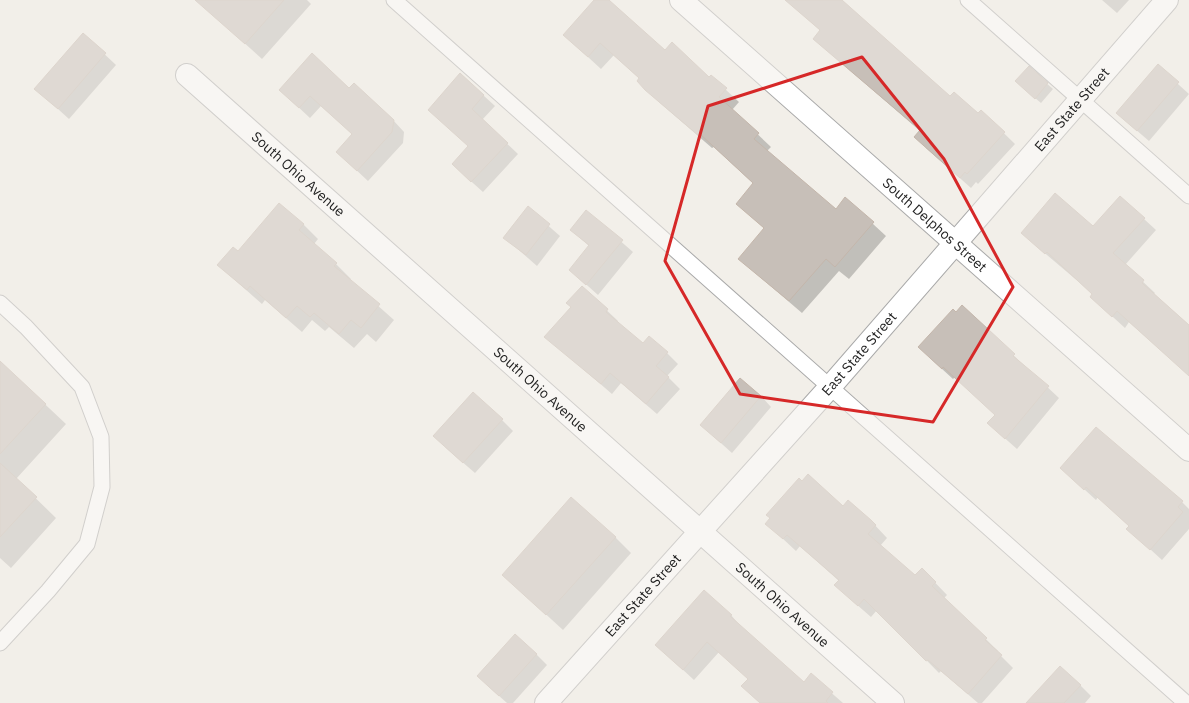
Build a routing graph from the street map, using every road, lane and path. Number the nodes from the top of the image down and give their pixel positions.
1 (394, 0) edge
2 (681, 0) edge
3 (968, 0) edge
4 (1167, 0) edge
5 (187, 75) dead end
6 (1080, 99) junction
7 (1189, 196) edge
8 (955, 243) junction
9 (0, 303) edge
10 (830, 387) junction
11 (1189, 450) edge
12 (700, 532) junction
13 (0, 643) edge
14 (546, 703) edge
15 (893, 703) edge
16 (1186, 703) edge

1 - 10 lane
2 - 8 street, South Delphos Street
3 - 6 lane
4 - 6 street, East State Street
5 - 12 street, South Ohio Avenue
6 - 7 lane
6 - 8 street, East State Street
8 - 10 street, East State Street
8 - 11 street, South Delphos Street
9 - 13 lane
10 - 12 street, East State Street
10 - 16 lane
12 - 14 street, East State Street
12 - 15 street, South Ohio Avenue

